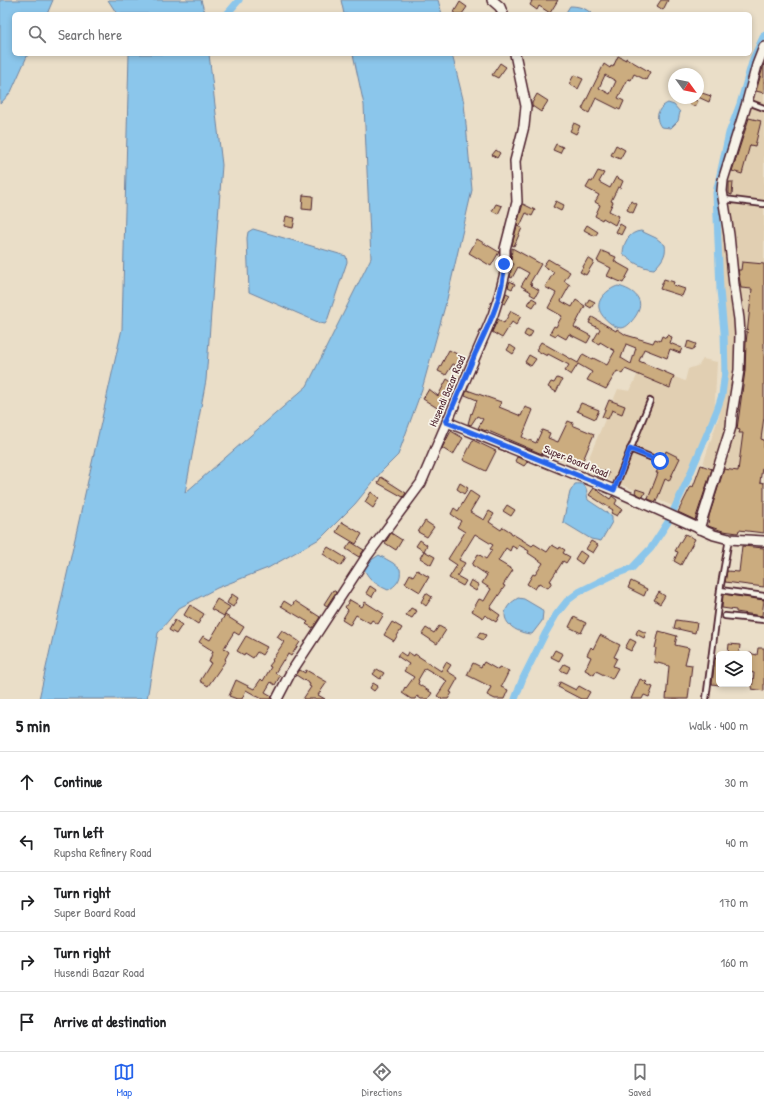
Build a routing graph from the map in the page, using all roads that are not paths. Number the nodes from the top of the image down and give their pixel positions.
1 (492, 0) edge
2 (502, 12) edge
3 (764, 48) edge
4 (515, 56) edge
5 (748, 102) junction
6 (764, 108) edge
7 (724, 199) junction
8 (764, 204) edge
9 (650, 401) dead end
10 (446, 422) junction
11 (630, 449) junction
12 (660, 461) dead end
13 (614, 490) junction
14 (699, 529) junction
15 (729, 539) junction
16 (764, 541) edge
17 (720, 590) junction
18 (764, 596) edge
19 (725, 616) dead end
20 (764, 620) edge
21 (277, 699) edge
22 (706, 699) edge

1 - 2 street
3 - 5 street
4 - 10 street, Husendi Bazar Road
5 - 6 lane
5 - 7 street
7 - 8 lane
7 - 14 street
9 - 11 lane
10 - 13 street, Super Board Road
10 - 21 street, Husendi Bazar Road
11 - 12 lane
11 - 13 lane
13 - 14 street, Super Board Road
14 - 15 street, Super Board Road
15 - 16 street, Super Board Road
15 - 17 lane
17 - 18 lane
17 - 22 lane
19 - 20 lane

